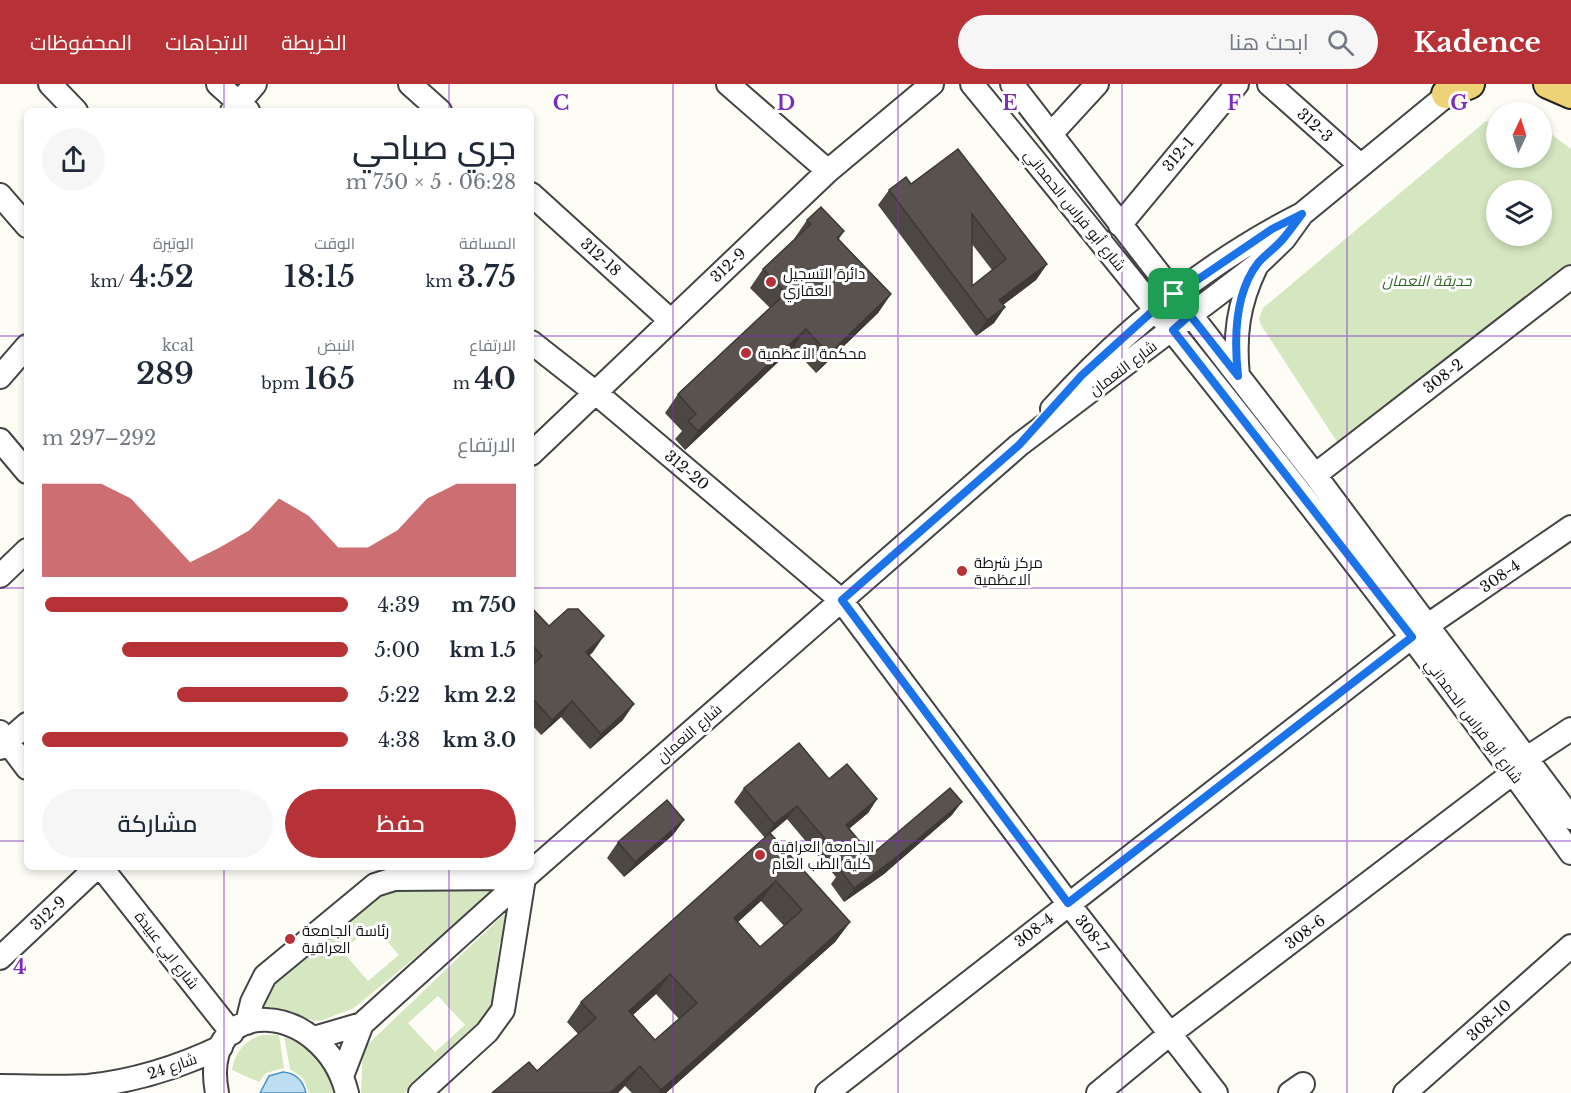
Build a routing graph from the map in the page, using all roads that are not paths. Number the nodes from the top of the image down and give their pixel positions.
1 (50, 84) edge
2 (218, 84) edge
3 (255, 84) edge
4 (410, 84) edge
5 (728, 84) edge
6 (932, 84) edge
7 (972, 84) edge
8 (1012, 84) edge
9 (1098, 84) edge
10 (1237, 84) edge
11 (1269, 84) edge
12 (1548, 84) edge
13 (1456, 86) edge
14 (1571, 94) edge
15 (73, 108) edge
16 (240, 108) edge
17 (437, 108) edge
18 (1051, 134) junction
19 (1360, 165) junction
20 (828, 171) junction
21 (534, 197) edge
22 (2, 201) edge
23 (1302, 214) junction
24 (24, 223) edge
25 (1120, 225) junction
26 (1258, 264) junction
27 (1571, 278) edge
28 (1174, 294) junction
29 (1156, 308) junction
30 (1190, 315) junction
31 (670, 320) junction
32 (1173, 330) junction
33 (534, 344) edge
34 (24, 349) edge
35 (1238, 376) junction
36 (0, 377) edge
37 (596, 393) junction
38 (0, 440) edge
39 (1019, 445) junction
40 (534, 451) edge
41 (24, 468) edge
42 (1315, 475) junction
43 (1571, 526) edge
44 (24, 553) edge
45 (0, 576) edge
46 (842, 600) junction
47 (1420, 631) junction
48 (24, 726) edge
49 (1571, 729) edge
50 (2, 740) edge
51 (24, 765) edge
52 (1520, 766) junction
53 (1571, 818) edge
54 (1571, 853) edge
55 (534, 869) edge
56 (93, 870) edge
57 (103, 870) edge
58 (533, 870) edge
59 (524, 878) junction
60 (1068, 903) junction
61 (1571, 946) edge
62 (0, 958) edge
63 (362, 1024) junction
64 (1171, 1033) junction
65 (233, 1034) junction
66 (314, 1038) junction
67 (159, 1072) junction
68 (344, 1084) edge
69 (0, 1086) edge
70 (90, 1089) edge
71 (147, 1093) edge
72 (217, 1093) edge
73 (420, 1093) edge
74 (827, 1093) edge
75 (1098, 1093) edge
76 (1216, 1093) edge
77 (1405, 1093) edge

1 - 15 street
2 - 16 street
3 - 16 street
4 - 17 street
5 - 20 street
6 - 20 street, 312-9
7 - 29 street, شارع أبو فراس الحمداني
8 - 18 street, شارع أبو فراس الحمداني
9 - 18 street
10 - 25 street, 312-1
11 - 19 street, 312-3
12 - 14 main road
13 - 19 street, شارع النعمان
18 - 25 street, شارع أبو فراس الحمداني
19 - 23 street, شارع النعمان
20 - 31 street, 312-9
21 - 31 street, 312-18
22 - 24 street
23 - 26 street, شارع النعمان
23 - 28 street, شارع النعمان
25 - 28 street, شارع أبو فراس الحمداني
26 - 30 street, شارع النعمان
26 - 35 street
27 - 42 street, 308-2
28 - 29 street, شارع النعمان
28 - 30 street, شارع أبو فراس الحمداني
29 - 32 street, شارع أبو فراس الحمداني
29 - 39 street, شارع النعمان
30 - 32 street, شارع النعمان
30 - 35 street, شارع أبو فراس الحمداني
31 - 37 street, 312-9
32 - 39 street, شارع النعمان
32 - 47 street, شارع أبو فراس الحمداني
33 - 37 street, 312-20
34 - 36 street
35 - 42 street, شارع أبو فراس الحمداني
37 - 40 street, 312-9
37 - 46 street, 312-20
38 - 41 street
39 - 46 street, شارع النعمان
42 - 47 street, شارع أبو فراس الحمداني
43 - 47 street, 308-4
44 - 45 street
46 - 55 street, شارع النعمان
46 - 60 street, 308-7
47 - 52 street, شارع أبو فراس الحمداني
47 - 60 street, 308-4
48 - 50 street
49 - 52 street, 308-6
50 - 51 street
52 - 53 street, شارع أبو فراس الحمداني
52 - 54 street, شارع أبو فراس الحمداني
52 - 64 street, 308-6
56 - 62 street, 312-9
57 - 65 street, شارع ابي عبيدة
58 - 59 street, شارع النعمان
59 - 63 street, شارع النعمان
59 - 65 street
59 - 73 street
60 - 64 street, 308-7
60 - 74 street, 308-4
61 - 77 street, 308-10
63 - 66 street, شارع النعمان
63 - 68 street, شارع النعمان
64 - 75 street, 308-6
64 - 76 street, 308-7
65 - 66 street, شارع 24
65 - 67 street, شارع 24
65 - 72 street
66 - 68 street
67 - 70 street, شارع 24
67 - 71 street
69 - 70 street, شارع 24

